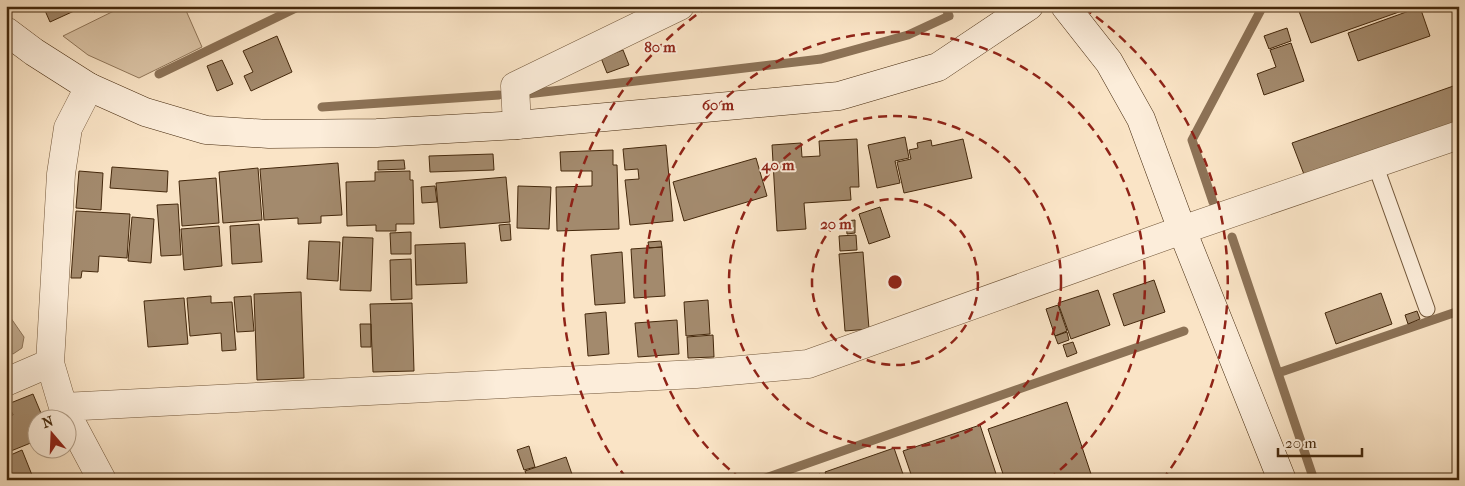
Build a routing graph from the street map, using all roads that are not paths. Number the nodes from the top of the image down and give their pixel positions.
1 (680, 6) edge
2 (1029, 6) edge
3 (1065, 6) edge
4 (6, 31) edge
5 (88, 86) junction
6 (517, 125) junction
7 (1459, 135) edge
8 (1375, 164) junction
9 (1182, 230) junction
10 (1427, 308) dead end
11 (50, 363) junction
12 (6, 382) edge
13 (63, 407) junction
14 (102, 480) edge
15 (1282, 480) edge

1 - 6 street
2 - 6 street
3 - 9 street
4 - 5 street
5 - 6 street
5 - 11 street
7 - 8 street
8 - 9 street
8 - 10 lane
9 - 13 street
9 - 15 street
11 - 12 street
11 - 13 street
13 - 14 street

